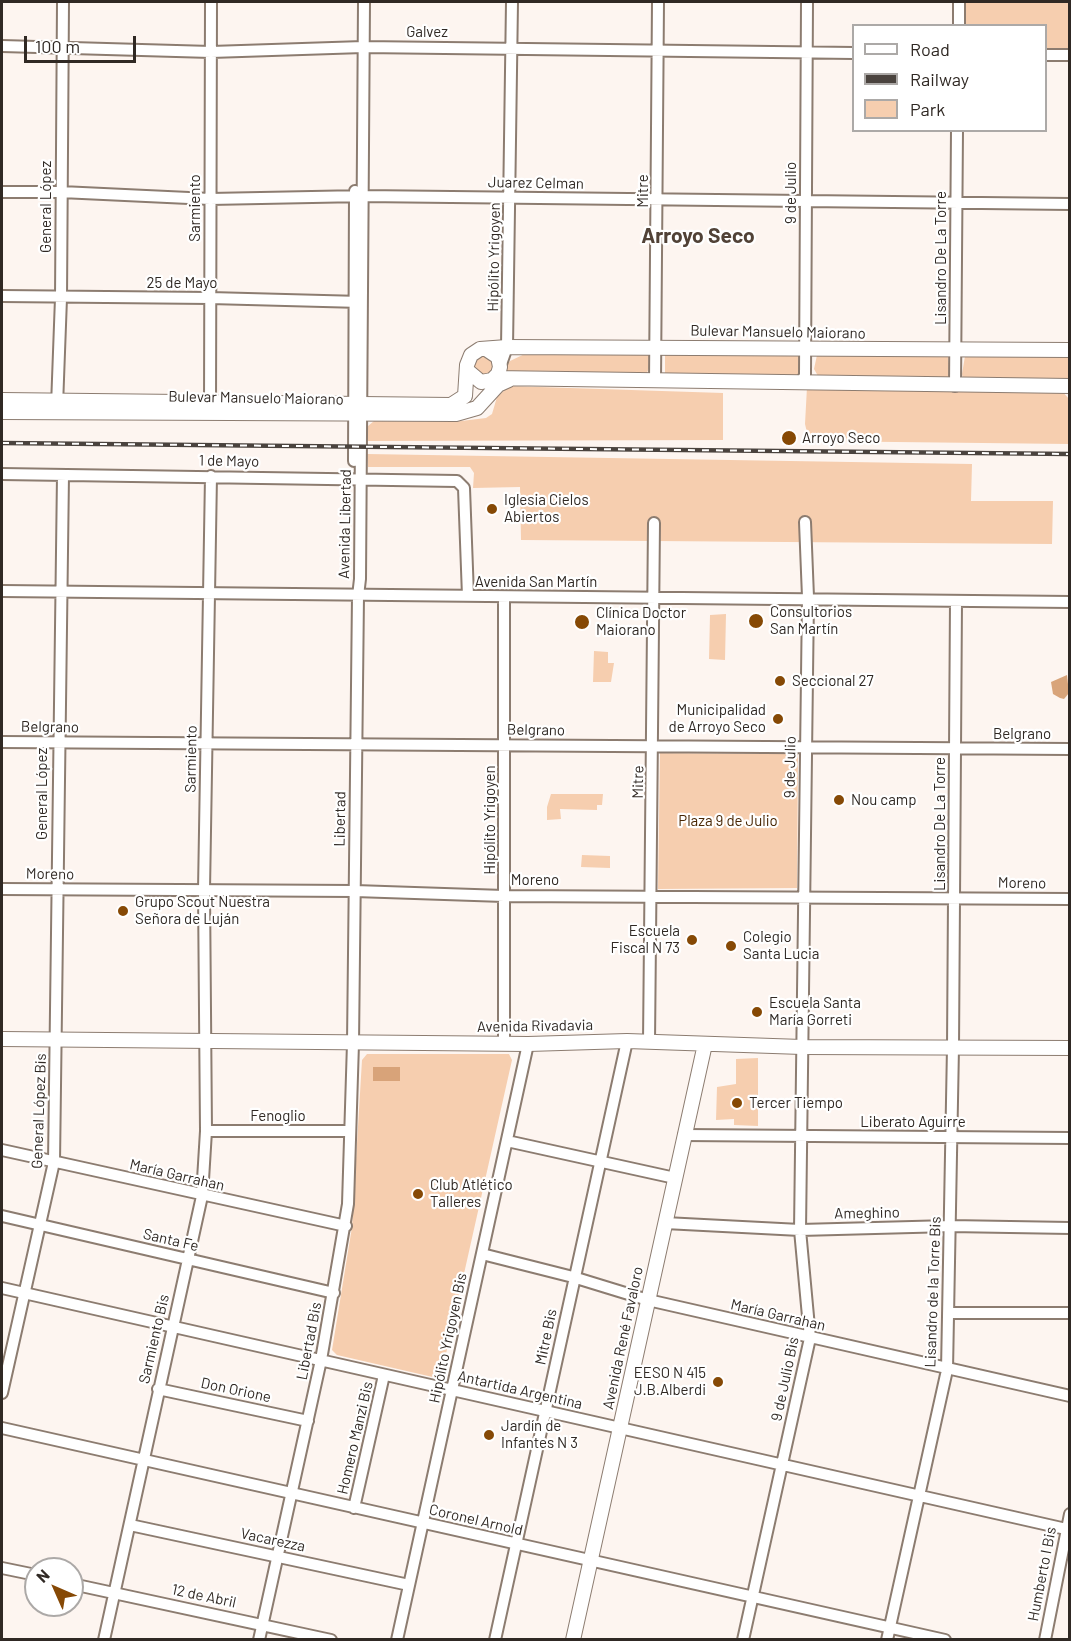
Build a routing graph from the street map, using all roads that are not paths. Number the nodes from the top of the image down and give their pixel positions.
1 (63, 2) edge
2 (211, 2) edge
3 (357, 2) edge
4 (364, 2) edge
5 (512, 2) edge
6 (658, 2) edge
7 (807, 2) edge
8 (959, 2) edge
9 (959, 24) edge
10 (2, 46) edge
11 (360, 47) junction
12 (511, 47) junction
13 (62, 48) junction
14 (657, 49) junction
15 (211, 52) junction
16 (806, 53) junction
17 (852, 53) edge
18 (1047, 55) edge
19 (1070, 55) edge
20 (957, 132) edge
21 (2, 192) edge
22 (61, 192) junction
23 (359, 196) junction
24 (510, 197) junction
25 (210, 199) junction
26 (658, 199) junction
27 (806, 199) junction
28 (956, 202) junction
29 (1070, 204) edge
30 (2, 297) edge
31 (61, 298) junction
32 (210, 298) junction
33 (358, 302) junction
34 (507, 347) junction
35 (656, 347) junction
36 (486, 349) junction
37 (805, 349) junction
38 (956, 350) junction
39 (1070, 350) edge
40 (468, 371) junction
41 (495, 375) junction
42 (510, 380) junction
43 (654, 381) junction
44 (801, 383) junction
45 (955, 386) junction
46 (1070, 386) edge
47 (466, 387) junction
48 (488, 397) junction
49 (2, 400) edge
50 (57, 407) junction
51 (210, 408) junction
52 (357, 409) junction
53 (471, 411) junction
54 (2, 412) edge
55 (2, 474) edge
56 (63, 475) junction
57 (210, 476) junction
58 (357, 478) junction
59 (654, 522) dead end
60 (805, 522) dead end
61 (2, 591) edge
62 (61, 591) junction
63 (209, 592) junction
64 (357, 596) junction
65 (468, 596) junction
66 (504, 597) junction
67 (655, 597) junction
68 (808, 597) junction
69 (956, 601) junction
70 (1070, 602) edge
71 (2, 742) edge
72 (57, 742) junction
73 (207, 742) junction
74 (356, 744) junction
75 (505, 745) junction
76 (805, 746) junction
77 (653, 747) junction
78 (956, 748) junction
79 (1070, 749) edge
80 (2, 889) edge
81 (57, 890) junction
82 (204, 890) junction
83 (355, 891) junction
84 (651, 894) junction
85 (504, 896) junction
86 (804, 896) junction
87 (954, 898) junction
88 (1070, 899) edge
89 (2, 1039) edge
90 (56, 1040) junction
91 (627, 1041) junction
92 (204, 1042) junction
93 (649, 1042) junction
94 (353, 1043) junction
95 (504, 1043) junction
96 (528, 1044) junction
97 (705, 1044) junction
98 (802, 1047) junction
99 (953, 1047) junction
100 (1070, 1048) edge
101 (206, 1131) junction
102 (350, 1131) junction
103 (684, 1135) junction
104 (801, 1136) junction
105 (952, 1137) junction
106 (1070, 1138) edge
107 (507, 1141) junction
108 (2, 1150) edge
109 (600, 1161) junction
110 (54, 1162) junction
111 (675, 1178) junction
112 (202, 1196) junction
113 (2, 1216) edge
114 (665, 1223) junction
115 (40, 1226) junction
116 (346, 1226) junction
117 (950, 1226) junction
118 (1070, 1228) edge
119 (800, 1230) junction
120 (482, 1254) junction
121 (188, 1259) junction
122 (573, 1276) junction
123 (2, 1288) edge
124 (25, 1293) junction
125 (334, 1293) junction
126 (648, 1300) junction
127 (1070, 1312) edge
128 (948, 1313) junction
129 (172, 1327) junction
130 (810, 1338) junction
131 (321, 1360) junction
132 (947, 1370) junction
133 (384, 1375) junction
134 (158, 1389) junction
135 (452, 1390) junction
136 (2, 1393) edge
137 (1070, 1395) edge
138 (546, 1411) junction
139 (308, 1421) junction
140 (2, 1428) edge
141 (620, 1428) junction
142 (143, 1461) junction
143 (782, 1464) junction
144 (292, 1493) junction
145 (919, 1495) junction
146 (354, 1508) junction
147 (1070, 1514) edge
148 (423, 1523) junction
149 (130, 1525) junction
150 (1066, 1529) junction
151 (517, 1544) junction
152 (278, 1557) junction
153 (591, 1561) junction
154 (2, 1568) edge
155 (24, 1573) edge
156 (409, 1585) junction
157 (84, 1587) edge
158 (114, 1593) junction
159 (752, 1597) junction
160 (263, 1624) junction
161 (888, 1634) edge
162 (104, 1640) edge
163 (259, 1640) edge
164 (331, 1640) edge
165 (397, 1640) edge
166 (495, 1640) edge
167 (573, 1640) edge
168 (743, 1640) edge
169 (945, 1640) edge
170 (1045, 1640) edge

1 - 13 street, General López
2 - 15 street, Sarmiento
3 - 11 street, Avenida Libertad
4 - 11 street, Avenida Libertad
5 - 12 street, Hipólito Yrigoyen
6 - 14 street, Mitre
7 - 16 street, 9 de Julio
8 - 9 street
10 - 13 street, Galvez
11 - 12 street, Galvez
11 - 15 street, Galvez
11 - 23 street, Avenida Libertad
12 - 14 street, Galvez
12 - 24 street, Hipólito Yrigoyen
13 - 15 street, Galvez
13 - 22 street, General López
14 - 16 street, Galvez
14 - 26 street, Mitre
15 - 25 street, Sarmiento
16 - 17 street, Galvez
16 - 27 street, 9 de Julio
18 - 19 street
20 - 28 street, Lisandro De La Torre
21 - 22 street, Juarez Celman
22 - 25 street, Juarez Celman
22 - 31 street, General López
23 - 24 street, Juarez Celman
23 - 25 street, Juarez Celman
23 - 33 street, Avenida Libertad
24 - 26 street, Juarez Celman
24 - 34 street, Hipólito Yrigoyen
25 - 32 street, Sarmiento
26 - 27 street, Juarez Celman
26 - 35 street, Mitre
27 - 28 street, Juarez Celman
27 - 37 street, 9 de Julio
28 - 29 street, Juarez Celman
28 - 38 street, Lisandro De La Torre
30 - 31 street, 25 de Mayo
31 - 32 street, 25 de Mayo
31 - 50 street, General López
32 - 33 street, 25 de Mayo
32 - 51 street, Sarmiento
33 - 52 street, Avenida Libertad
34 - 35 main road, Bulevar Mansuelo Maiorano
34 - 36 main road, Bulevar Mansuelo Maiorano
34 - 41 street, Hipólito Yrigoyen
35 - 37 main road, Bulevar Mansuelo Maiorano
35 - 43 street, Mitre
36 - 40 main road
36 - 41 main road
37 - 38 main road, Bulevar Mansuelo Maiorano
37 - 44 street, 9 de Julio
38 - 39 main road, Bulevar Mansuelo Maiorano
38 - 45 street, Lisandro De La Torre
40 - 41 main road
40 - 47 main road
41 - 42 main road
41 - 48 main road
42 - 43 main road
42 - 48 main road
43 - 44 main road
44 - 45 main road
45 - 46 main road
47 - 52 main road, Bulevar Mansuelo Maiorano
47 - 53 street
48 - 53 main road
49 - 50 main road, Bulevar Mansuelo Maiorano
50 - 51 main road, Bulevar Mansuelo Maiorano
50 - 54 main road, Bulevar Mansuelo Maiorano
51 - 52 main road, Bulevar Mansuelo Maiorano
52 - 53 main road, Bulevar Mansuelo Maiorano
52 - 58 street, Avenida Libertad
55 - 56 street, 1 de Mayo
56 - 57 street, 1 de Mayo
56 - 62 street, General López
57 - 58 street, 1 de Mayo
57 - 63 street, Sarmiento
58 - 64 street, Avenida Libertad
58 - 65 street, 1 de Mayo
59 - 67 street, Mitre
60 - 68 street, 9 de Julio
61 - 62 street, Avenida San Martín
62 - 63 street, Avenida San Martín
62 - 72 street, General López
63 - 64 street, Avenida San Martín
63 - 73 street, Sarmiento
64 - 65 street, Avenida San Martín
64 - 74 street, Libertad
65 - 66 street, Avenida San Martín
66 - 67 street, Avenida San Martín
66 - 75 street, Hipólito Yrigoyen
67 - 68 street, Avenida San Martín
67 - 77 street, Mitre
68 - 69 street, Avenida San Martín
68 - 76 street, 9 de Julio
69 - 70 street, Avenida San Martín
69 - 78 street, Lisandro De La Torre
71 - 72 street, Belgrano
72 - 73 street, Belgrano
72 - 81 street, General López
73 - 74 street, Belgrano
73 - 82 street, Sarmiento
74 - 75 street, Belgrano
74 - 83 street, Libertad
75 - 77 street, Belgrano
75 - 85 street, Hipólito Yrigoyen
76 - 77 street, Belgrano
76 - 78 street, Belgrano
76 - 86 street, 9 de Julio
77 - 84 street, Mitre
78 - 79 street, Belgrano
78 - 87 street, Lisandro De La Torre
80 - 81 street, Moreno
81 - 82 street, Moreno
81 - 90 street, General López
82 - 83 street, Moreno
82 - 92 street, Sarmiento
83 - 85 street, Moreno
83 - 94 street, Libertad
84 - 85 street, Moreno
84 - 86 street, Moreno
84 - 93 street, Mitre
85 - 95 street, Hipólito Yrigoyen
86 - 87 street, Moreno
86 - 98 street, 9 de Julio
87 - 88 street, Moreno
87 - 99 street, Lisandro De La Torre
89 - 90 main road, Avenida Rivadavia
90 - 92 main road, Avenida Rivadavia
90 - 110 street, General López Bis
91 - 93 main road, Avenida Rivadavia
91 - 96 main road, Avenida Rivadavia
91 - 109 street, Mitre Bis
92 - 94 main road, Avenida Rivadavia
92 - 101 street, Sarmiento Bis
93 - 97 main road, Avenida Rivadavia
94 - 95 main road, Avenida Rivadavia
94 - 102 street, Libertad Bis
95 - 96 main road, Avenida Rivadavia
96 - 107 street, Hipólito Yrigoyen Bis
97 - 98 main road, Avenida Rivadavia
97 - 103 main road, Avenida René Favaloro
98 - 99 main road, Avenida Rivadavia
98 - 104 street, 9 de Julio Bis
99 - 100 main road, Avenida Rivadavia
99 - 105 street, Lisandro de la Torre Bis
101 - 102 street, Fenoglio
101 - 112 street, Sarmiento Bis
102 - 116 street, Libertad Bis
103 - 104 street, Liberato Aguirre
103 - 111 main road, Avenida René Favaloro
104 - 105 street, Liberato Aguirre
104 - 119 street, 9 de Julio Bis
105 - 106 street, Liberato Aguirre
105 - 117 street, Lisandro de la Torre Bis
107 - 109 street
107 - 120 street, Hipólito Yrigoyen Bis
108 - 110 street, María Garrahan
109 - 111 street
109 - 122 street, Mitre Bis
110 - 112 street, María Garrahan
110 - 115 street, General López Bis
111 - 114 main road, Avenida René Favaloro
112 - 116 street, María Garrahan
112 - 121 street, Sarmiento Bis
113 - 115 street, Santa Fe
114 - 119 street, Ameghino
114 - 126 main road, Avenida René Favaloro
115 - 121 street, Santa Fe
115 - 124 street, General López Bis
116 - 125 street, Libertad Bis
117 - 118 street, Ameghino
117 - 119 street, Ameghino
117 - 128 street, Lisandro de la Torre Bis
119 - 130 street, 9 de Julio Bis
120 - 122 street, María Garrahan
120 - 135 street, Hipólito Yrigoyen Bis
121 - 125 street, Santa Fe
121 - 129 street, Sarmiento Bis
122 - 126 street, María Garrahan
122 - 138 street, Mitre Bis
123 - 124 street, Antartida Argentina
124 - 129 street, Antartida Argentina
124 - 136 street, General López Bis
125 - 131 street, Libertad Bis
126 - 130 street, María Garrahan
126 - 141 main road, Avenida René Favaloro
127 - 128 street
128 - 132 street, Lisandro de la Torre Bis
129 - 131 street, Antartida Argentina
129 - 134 street, Sarmiento Bis
130 - 132 street, María Garrahan
130 - 143 street, 9 de Julio Bis
131 - 133 street, Antartida Argentina
131 - 139 street, Libertad Bis
132 - 137 street, María Garrahan
132 - 145 street, Lisandro de la Torre Bis
133 - 135 street, Antartida Argentina
133 - 146 street, Homero Manzi Bis
134 - 139 street, Don Orione
134 - 142 street, Sarmiento Bis
135 - 138 street, Antartida Argentina
135 - 148 street, Hipólito Yrigoyen Bis
138 - 141 street, Antartida Argentina
138 - 151 street, Mitre Bis
139 - 144 street, Libertad Bis
140 - 142 street, Coronel Arnold
141 - 143 street, Antartida Argentina
141 - 153 main road, Avenida René Favaloro
142 - 144 street, Coronel Arnold
142 - 149 street, Sarmiento Bis
143 - 145 street, Antartida Argentina
143 - 159 street, 9 de Julio Bis
144 - 146 street, Coronel Arnold
144 - 152 street, Libertad Bis
145 - 150 street, Antartida Argentina
145 - 161 street, Lisandro de la Torre Bis
146 - 148 street, Coronel Arnold
147 - 150 street, Humberto I Bis
148 - 151 street, Coronel Arnold
148 - 156 street, Hipólito Yrigoyen Bis
149 - 152 street, Vacarezza
149 - 158 street, Sarmiento Bis
150 - 170 street, Humberto I Bis
151 - 153 street, Coronel Arnold
151 - 166 street, Mitre Bis
152 - 156 street, Vacarezza
152 - 160 street, Libertad Bis
153 - 159 street, Coronel Arnold
153 - 167 main road, Avenida René Favaloro
154 - 155 street
156 - 165 street, Hipólito Yrigoyen Bis
157 - 158 street, 12 de Abril
158 - 160 street, 12 de Abril
158 - 162 street, Sarmiento Bis
159 - 161 street, Coronel Arnold
159 - 168 street, 9 de Julio Bis
160 - 163 street, Libertad Bis
160 - 164 street, 12 de Abril
161 - 169 street, Coronel Arnold

